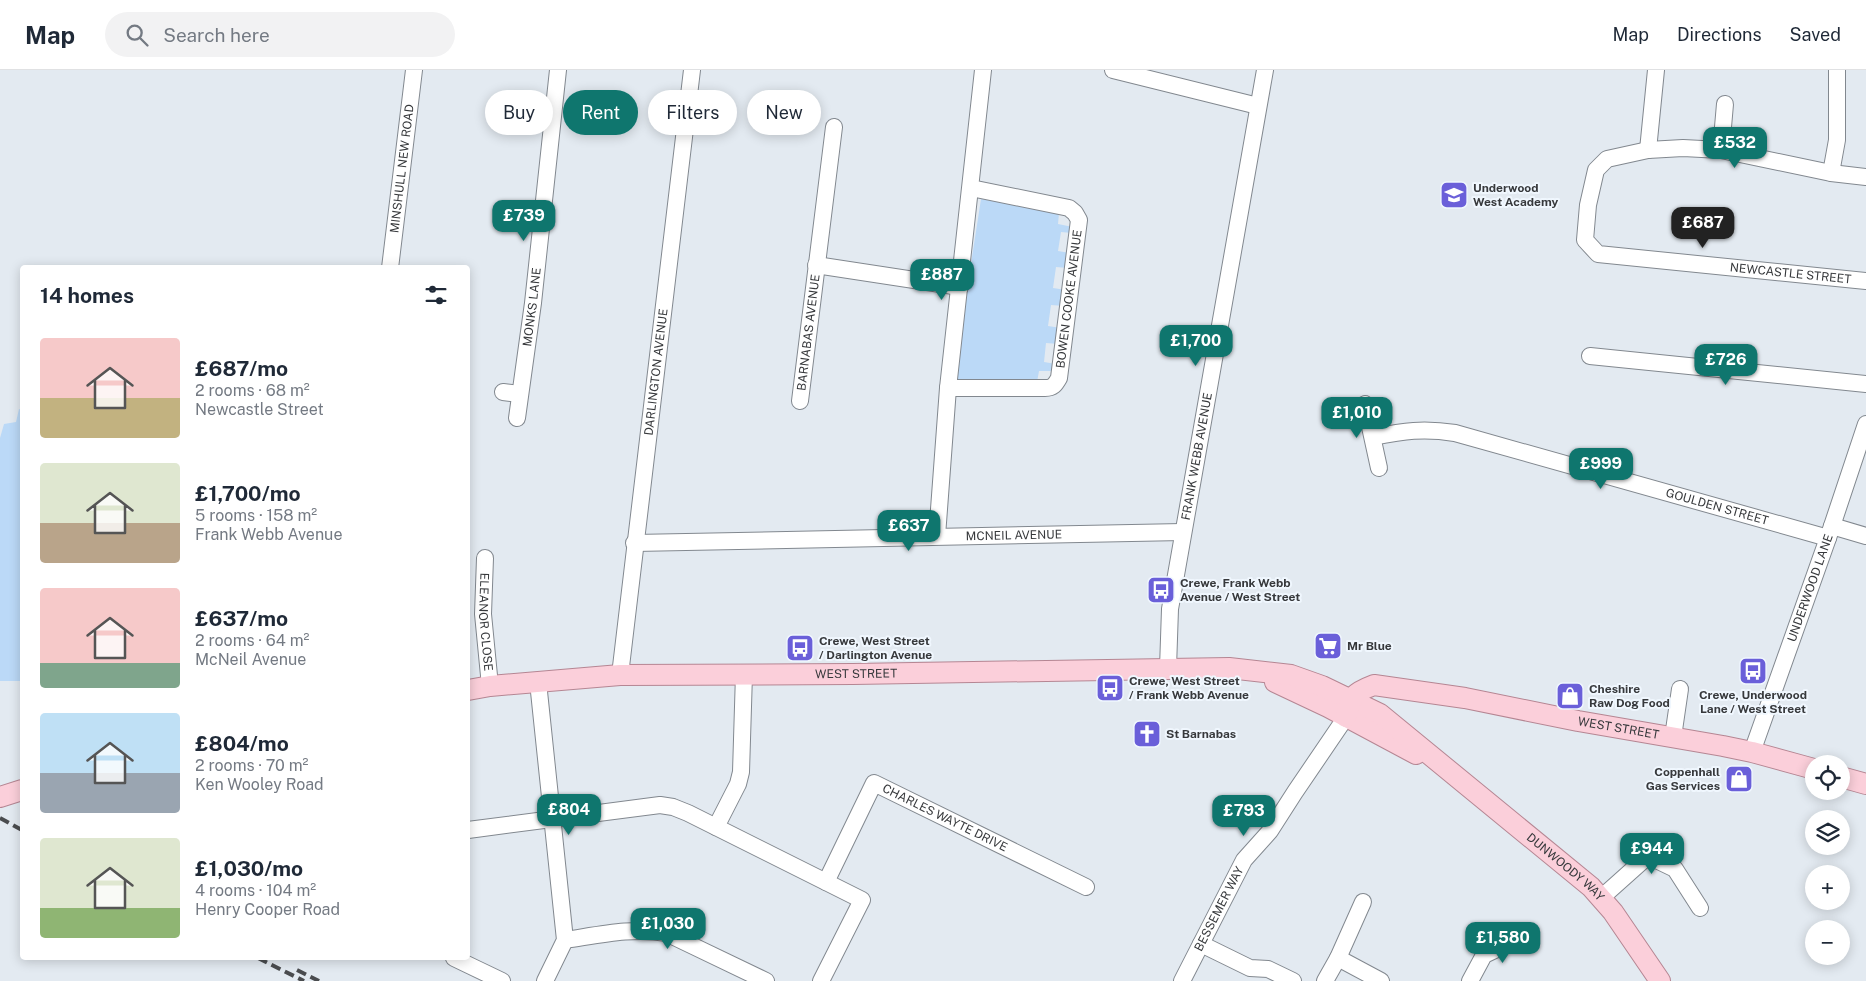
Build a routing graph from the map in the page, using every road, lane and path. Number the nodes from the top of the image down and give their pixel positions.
1 (414, 70) edge
2 (558, 70) edge
3 (692, 70) edge
4 (983, 70) edge
5 (1113, 70) edge
6 (1265, 70) edge
7 (1656, 70) edge
8 (1837, 70) edge
9 (1725, 104) dead end
10 (1258, 106) junction
11 (834, 127) dead end
12 (1648, 150) junction
13 (1721, 150) junction
14 (1831, 173) junction
15 (1866, 177) edge
16 (971, 188) junction
17 (390, 265) edge
18 (816, 265) junction
19 (1866, 281) edge
20 (960, 287) junction
21 (1590, 356) dead end
22 (1866, 384) edge
23 (948, 388) junction
24 (502, 392) dead end
25 (520, 394) junction
26 (800, 401) dead end
27 (1365, 404) dead end
28 (516, 418) dead end
29 (1866, 424) edge
30 (1373, 437) junction
31 (1379, 468) dead end
32 (1183, 532) junction
33 (1830, 532) junction
34 (937, 536) junction
35 (1866, 536) edge
36 (634, 543) junction
37 (485, 558) dead end
38 (1168, 668) junction
39 (744, 674) junction
40 (620, 675) junction
41 (538, 682) junction
42 (490, 686) junction
43 (1680, 689) dead end
44 (470, 690) edge
45 (1422, 692) junction
46 (1349, 708) junction
47 (1376, 723) junction
48 (1673, 737) junction
49 (1752, 752) junction
50 (1805, 767) edge
51 (1850, 780) edge
52 (1866, 784) edge
53 (552, 820) junction
54 (716, 827) junction
55 (470, 830) edge
56 (826, 882) junction
57 (1086, 887) dead end
58 (1601, 898) junction
59 (1363, 902) dead end
60 (1700, 908) dead end
61 (1511, 933) dead end
62 (565, 940) junction
63 (1201, 944) junction
64 (1338, 958) junction
65 (458, 960) edge
66 (502, 981) edge
67 (545, 981) edge
68 (766, 981) edge
69 (821, 981) edge
70 (1182, 981) edge
71 (1292, 981) edge
72 (1325, 981) edge
73 (1381, 981) edge
74 (1470, 981) edge
75 (1660, 981) edge

1 - 17 street, MINSHULL NEW ROAD
2 - 25 street, MONKS LANE
3 - 36 street, DARLINGTON AVENUE
4 - 16 street
5 - 10 street
6 - 10 street, FRANK WEBB AVENUE
7 - 12 street
8 - 14 street
9 - 13 street
10 - 32 street, FRANK WEBB AVENUE
11 - 18 street, BARNABAS AVENUE
12 - 13 street
12 - 19 street, NEWCASTLE STREET
13 - 14 street
14 - 15 street
16 - 20 street
16 - 23 street, BOWEN COOKE AVENUE
18 - 20 street, BARNABAS AVENUE
18 - 26 street, BARNABAS AVENUE
20 - 23 street
21 - 22 street
23 - 34 street
24 - 25 street
25 - 28 street, MONKS LANE
27 - 30 street
29 - 33 street, UNDERWOOD LANE
30 - 31 street
30 - 33 street, GOULDEN STREET
32 - 34 street, MCNEIL AVENUE
32 - 38 street, FRANK WEBB AVENUE
33 - 35 street, GOULDEN STREET
33 - 49 street, UNDERWOOD LANE
34 - 36 street, MCNEIL AVENUE
36 - 40 street, DARLINGTON AVENUE
37 - 42 street, ELEANOR CLOSE
38 - 39 main road, WEST STREET
38 - 46 main road, WEST STREET
39 - 40 main road, WEST STREET
39 - 54 street
40 - 41 main road, WEST STREET
41 - 42 main road, WEST STREET
41 - 53 street
42 - 44 main road, WEST STREET
43 - 48 street
45 - 46 main road, WEST STREET
45 - 47 main road, WEST STREET
45 - 48 main road, WEST STREET
46 - 47 main road, WEST STREET
46 - 63 street, BESSEMER WAY
47 - 58 main road, DUNWOODY WAY
48 - 49 main road, WEST STREET
49 - 50 main road, WEST STREET
51 - 52 main road
53 - 54 street
53 - 55 street
53 - 62 street
54 - 56 street
56 - 57 street, CHARLES WAYTE DRIVE
56 - 69 street
58 - 60 street
58 - 75 main road, DUNWOODY WAY
59 - 64 street
61 - 74 street
62 - 67 street
62 - 68 street
63 - 70 street, BESSEMER WAY
63 - 71 street
64 - 72 street
64 - 73 street
65 - 66 street

